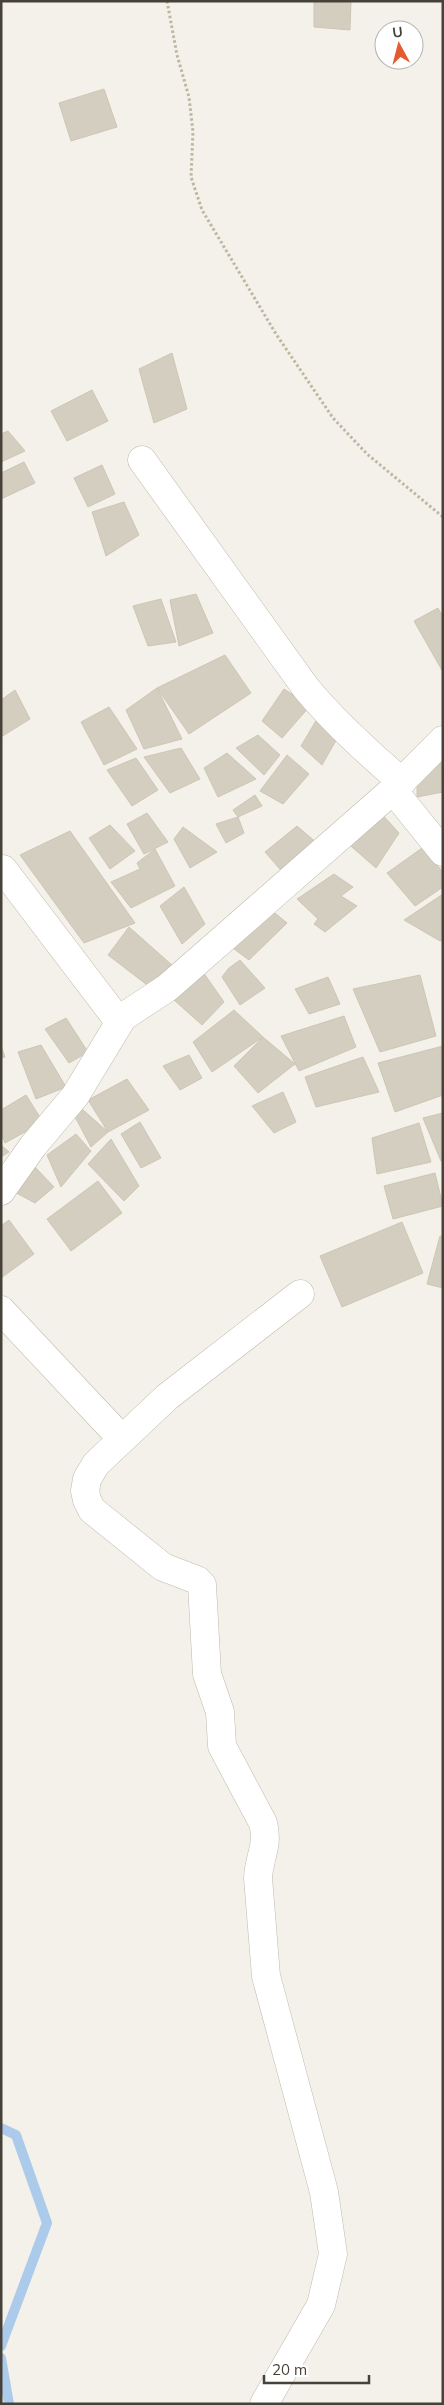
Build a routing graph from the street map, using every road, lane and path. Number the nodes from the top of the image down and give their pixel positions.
1 (167, 1) edge
2 (142, 460) dead end
3 (443, 517) edge
4 (443, 740) edge
5 (398, 786) junction
6 (443, 852) edge
7 (3, 869) dead end
8 (123, 1017) junction
9 (1, 1191) edge
10 (300, 1294) dead end
11 (1, 1310) edge
12 (122, 1440) junction
13 (264, 2404) edge

1 - 3 path
2 - 5 street
4 - 5 street
5 - 6 street
5 - 8 street
7 - 8 street
8 - 9 street
10 - 12 street
11 - 12 street
12 - 13 street

